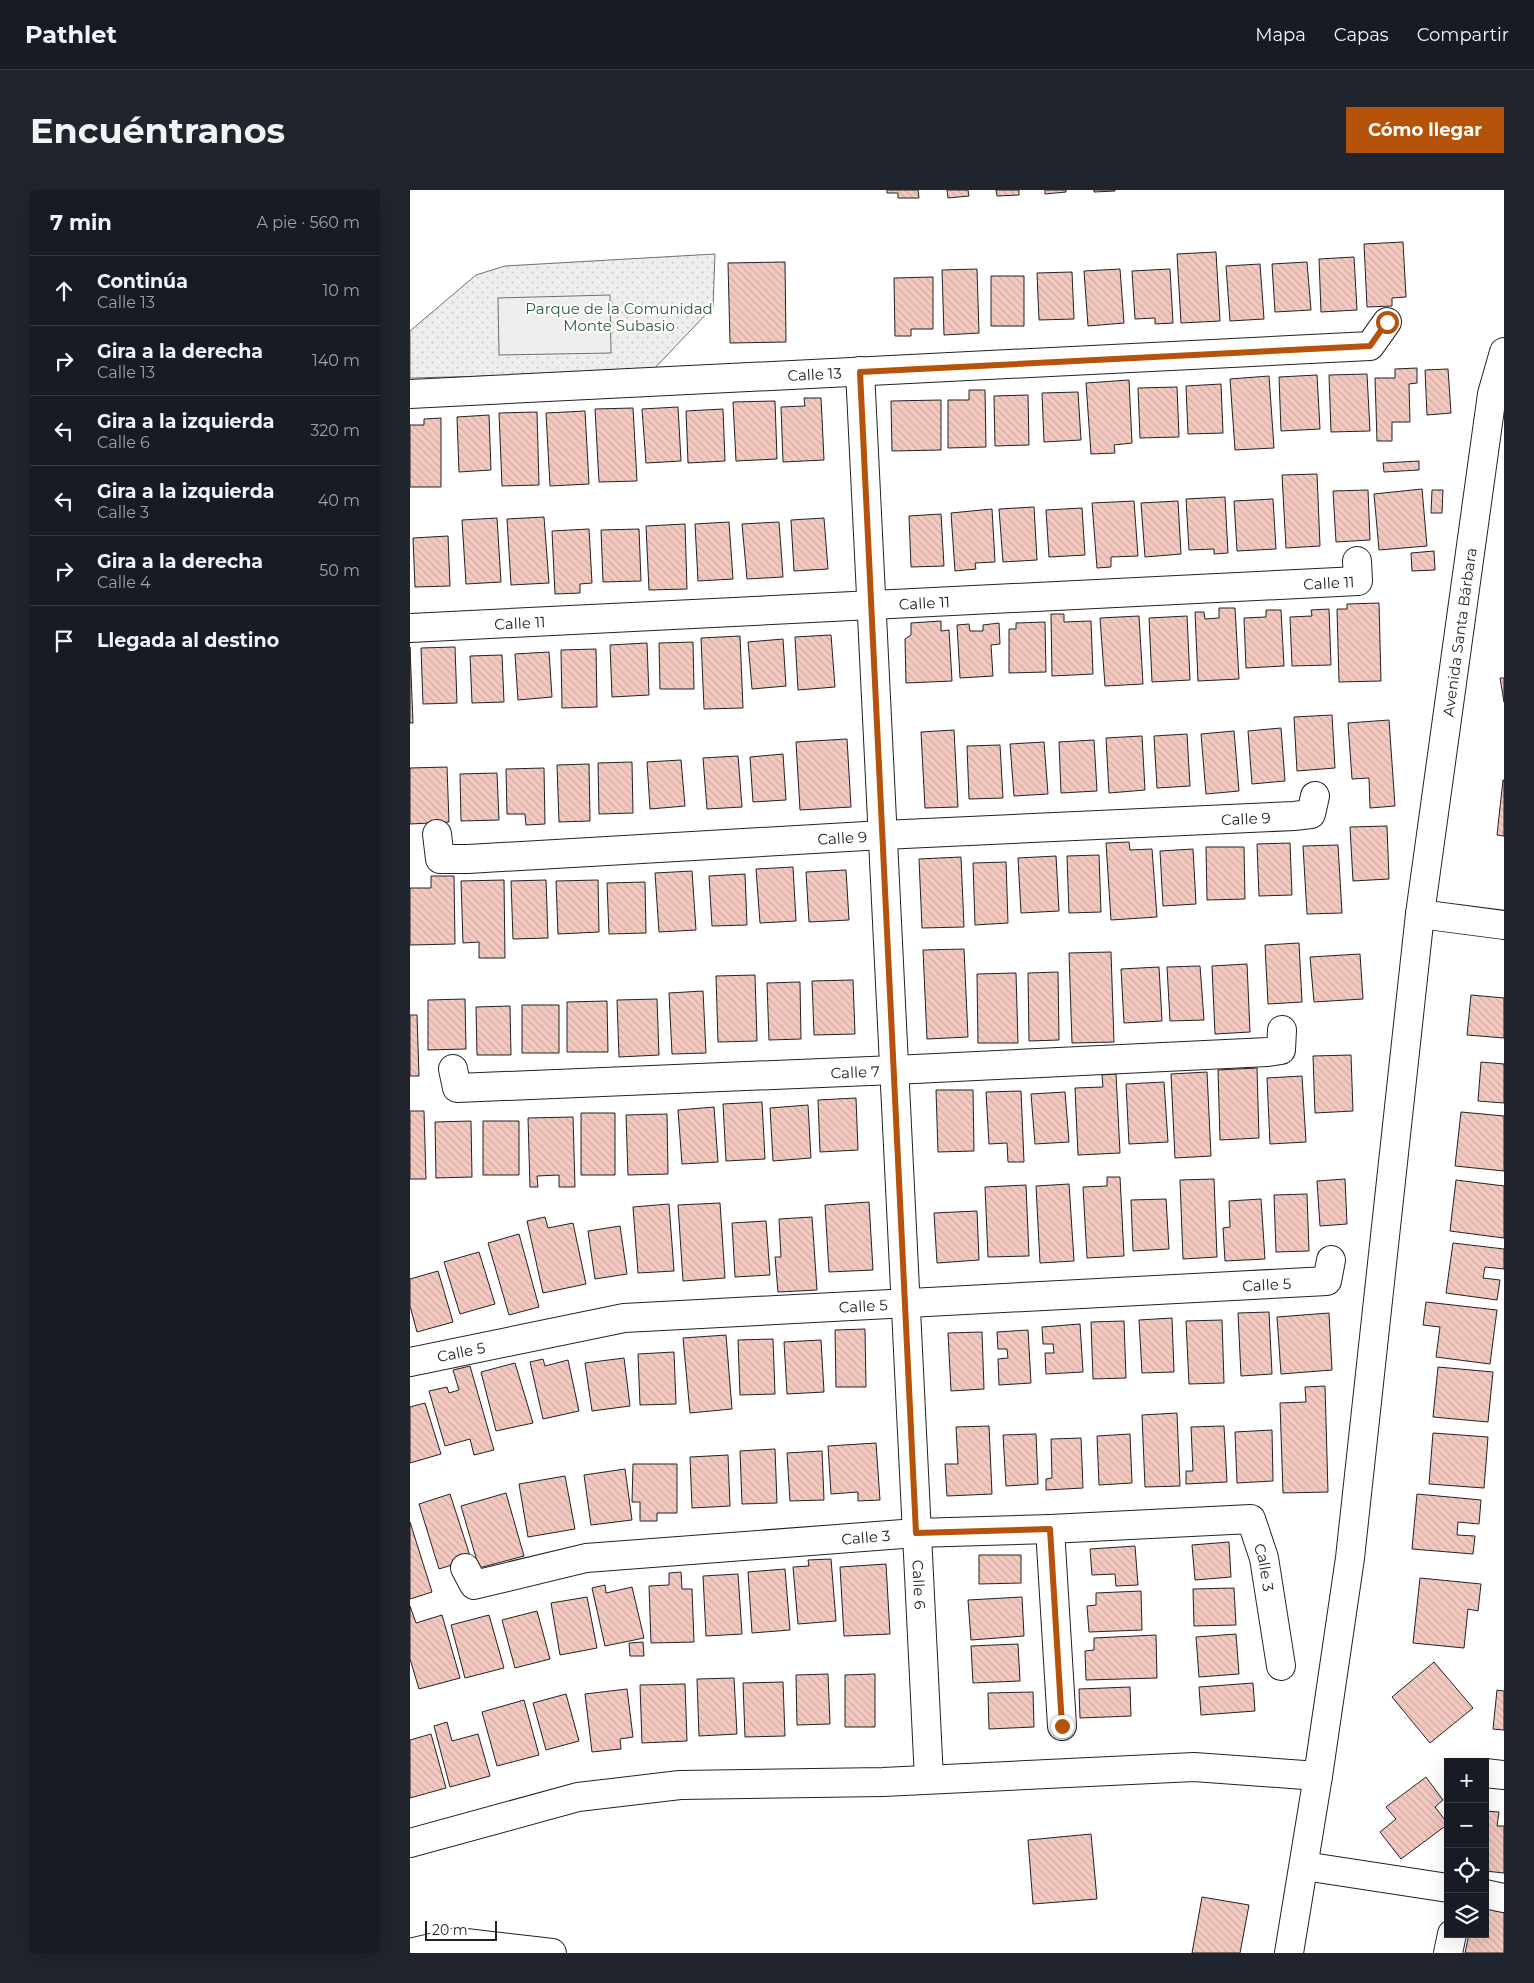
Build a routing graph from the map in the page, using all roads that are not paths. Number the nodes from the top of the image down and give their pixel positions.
1 (1387, 322) dead end
2 (1504, 352) edge
3 (860, 372) junction
4 (410, 394) edge
5 (1357, 561) dead end
6 (872, 605) junction
7 (410, 628) edge
8 (1315, 796) dead end
9 (437, 834) dead end
10 (883, 835) junction
11 (1420, 914) junction
12 (1504, 925) edge
13 (1282, 1030) dead end
14 (453, 1069) dead end
15 (894, 1070) junction
16 (1331, 1260) dead end
17 (906, 1302) junction
18 (410, 1362) edge
19 (1050, 1529) junction
20 (916, 1533) junction
21 (465, 1568) dead end
22 (1281, 1666) dead end
23 (1062, 1726) dead end
24 (1489, 1773) edge
25 (1504, 1775) edge
26 (1318, 1776) junction
27 (929, 1779) junction
28 (410, 1843) edge
29 (1304, 1866) junction
30 (1444, 1887) edge
31 (1489, 1895) edge
32 (1504, 1898) edge
33 (1451, 1938) edge
34 (410, 1953) edge
35 (552, 1953) edge
36 (1288, 1953) edge
37 (1448, 1953) edge

1 - 3 street, Calle 13
2 - 11 street, Avenida Santa Bárbara
3 - 4 street, Calle 13
3 - 6 street, Calle 6
5 - 6 street, Calle 11
6 - 7 street, Calle 11
6 - 10 street, Calle 6
8 - 10 street, Calle 9
9 - 10 street, Calle 9
10 - 15 street, Calle 6
11 - 12 street
11 - 26 street, Avenida Santa Bárbara
13 - 15 street, Calle 7
14 - 15 street, Calle 7
15 - 17 street, Calle 6
16 - 17 street, Calle 5
17 - 18 street, Calle 5
17 - 20 street, Calle 6
19 - 20 street, Calle 3
19 - 22 street, Calle 3
19 - 23 street
20 - 21 street, Calle 3
20 - 27 street, Calle 6
24 - 25 street
26 - 27 street
26 - 29 street, Avenida Santa Bárbara
27 - 28 street
29 - 30 street
29 - 36 street, Avenida Santa Bárbara
31 - 32 street
33 - 37 street
34 - 35 street

